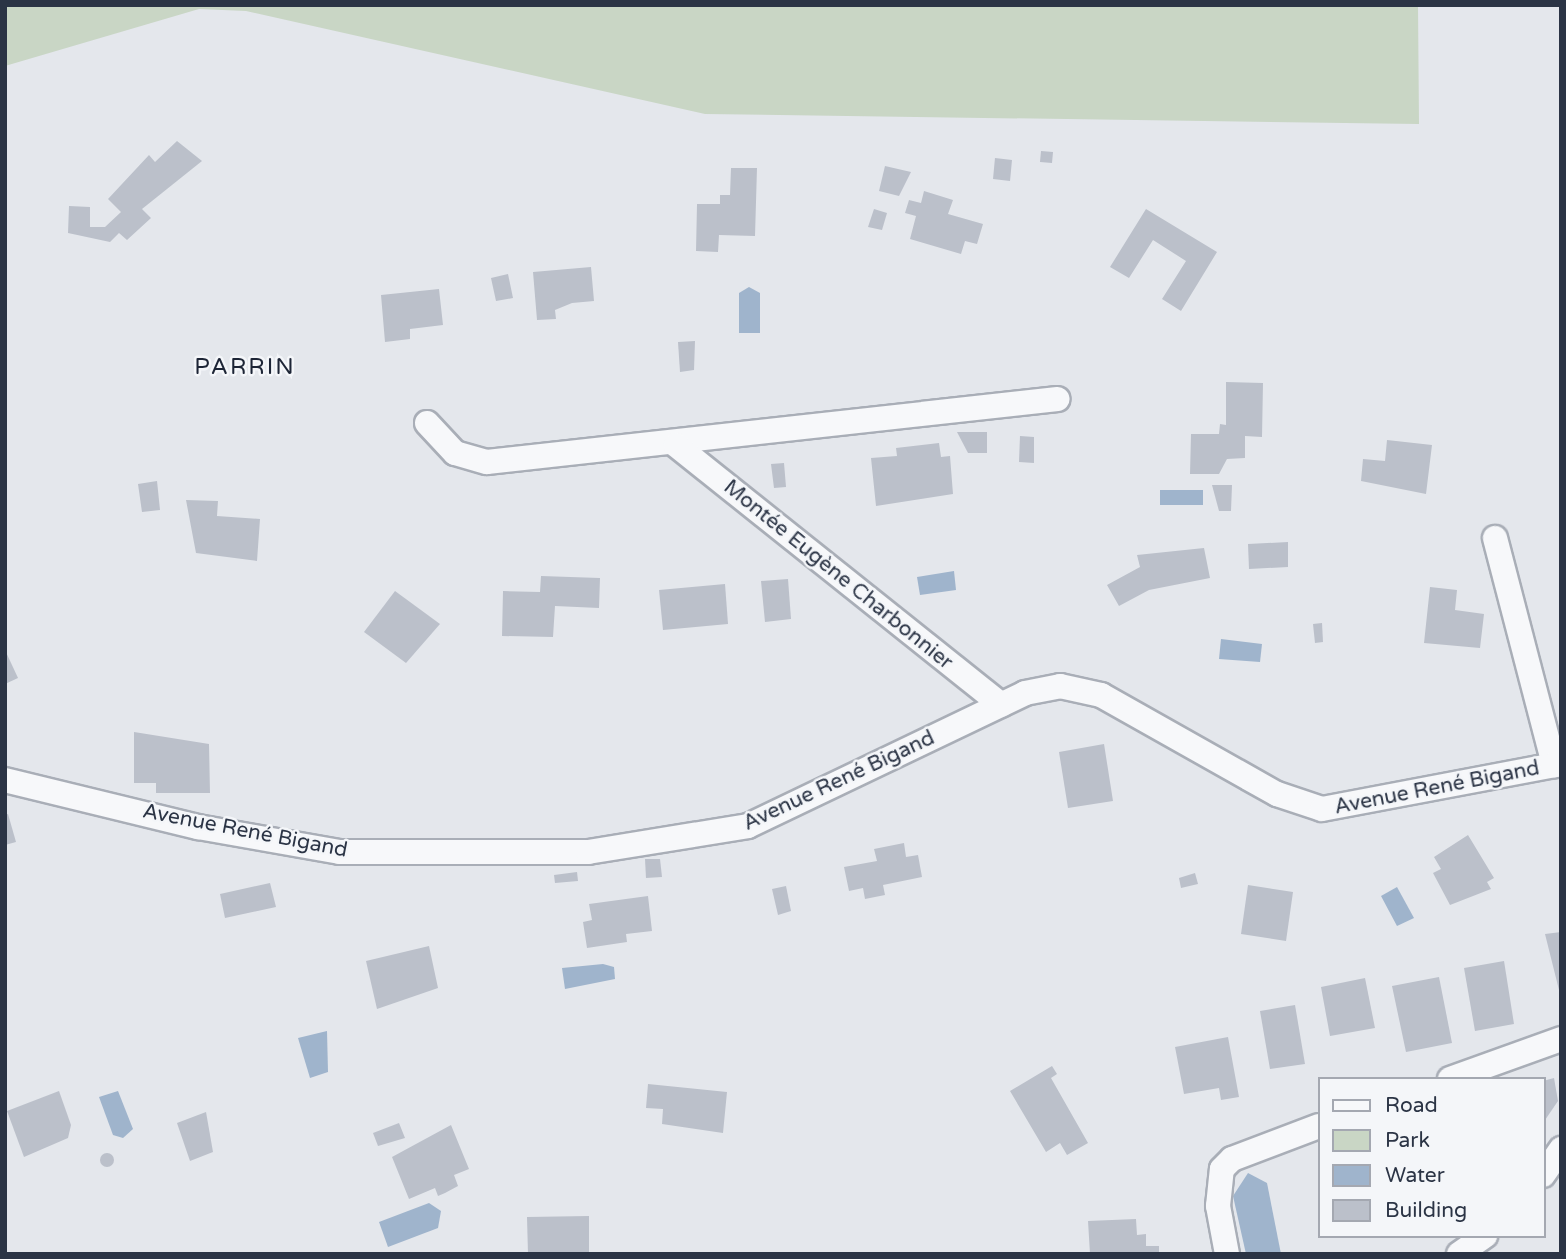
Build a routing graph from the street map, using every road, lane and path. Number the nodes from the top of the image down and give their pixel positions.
1 (1058, 399) dead end
2 (427, 423) dead end
3 (676, 445) junction
4 (1495, 538) dead end
5 (1001, 705) junction
6 (1557, 764) edge
7 (5, 780) edge
8 (1561, 1039) edge
9 (1456, 1077) edge
10 (1318, 1126) edge
11 (1561, 1149) edge
12 (1545, 1172) edge
13 (1482, 1238) edge
14 (1227, 1254) edge
15 (1459, 1254) edge

1 - 3 street
2 - 3 street
3 - 5 street, Montée Eugène Charbonnier
4 - 6 street, Avenue René Bigand
5 - 6 street, Avenue René Bigand
5 - 7 street, Avenue René Bigand
8 - 9 street
10 - 14 street
11 - 12 street
13 - 15 street

